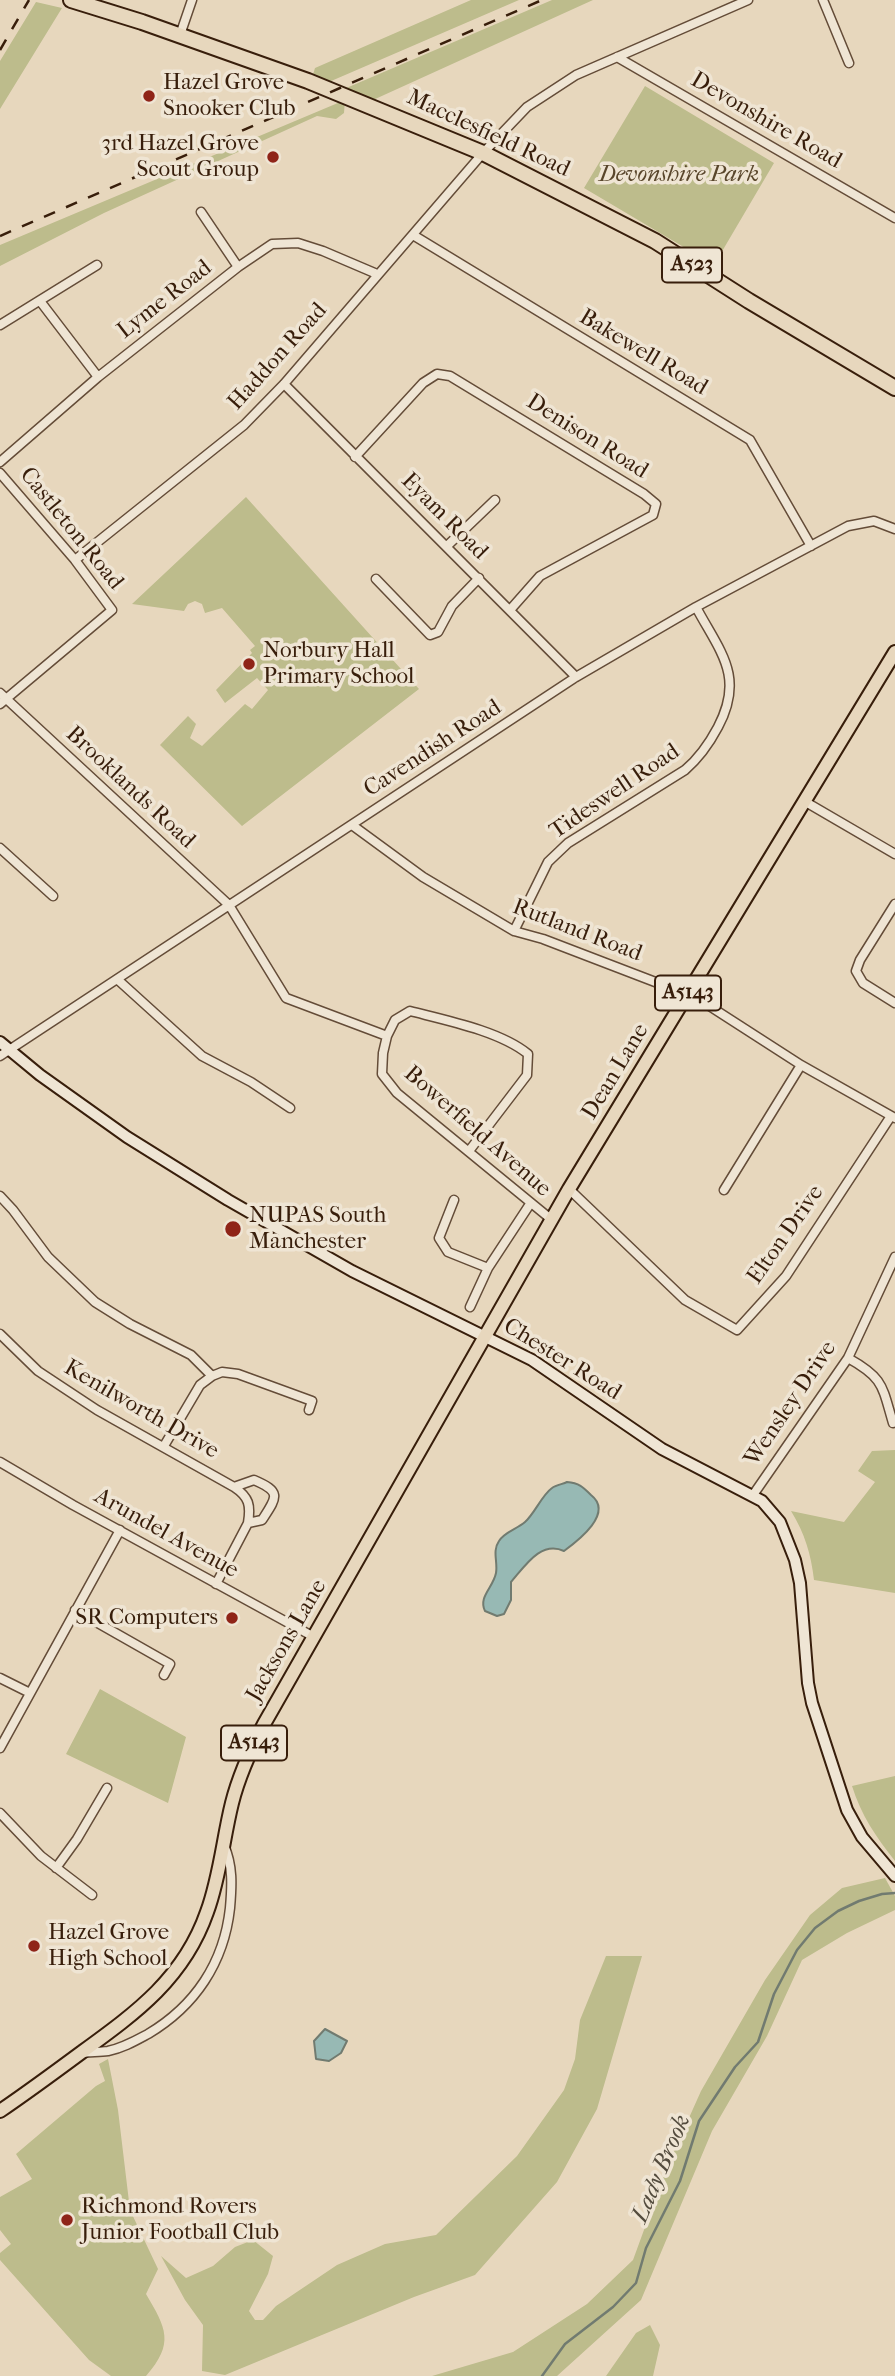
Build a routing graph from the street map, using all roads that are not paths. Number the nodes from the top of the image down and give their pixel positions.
1 (71, 0) edge
2 (192, 0) edge
3 (748, 0) edge
4 (823, 0) edge
5 (180, 35) junction
6 (617, 57) junction
7 (849, 63) dead end
8 (483, 153) junction
9 (201, 212) dead end
10 (895, 218) edge
11 (413, 235) junction
12 (97, 265) dead end
13 (238, 267) junction
14 (377, 274) junction
15 (40, 301) junction
16 (0, 325) edge
17 (98, 377) junction
18 (284, 384) junction
19 (895, 388) edge
20 (355, 457) junction
21 (0, 461) edge
22 (0, 473) edge
23 (495, 500) dead end
24 (895, 529) edge
25 (447, 546) junction
26 (811, 546) junction
27 (75, 560) junction
28 (376, 579) dead end
29 (478, 579) junction
30 (696, 607) junction
31 (510, 610) junction
32 (895, 652) edge
33 (576, 677) junction
34 (2, 699) edge
35 (804, 802) junction
36 (352, 825) junction
37 (0, 848) edge
38 (895, 853) edge
39 (53, 896) dead end
40 (895, 904) edge
41 (229, 905) junction
42 (514, 932) junction
43 (117, 979) junction
44 (688, 993) junction
45 (895, 1003) edge
46 (387, 1036) junction
47 (3, 1050) edge
48 (801, 1065) junction
49 (290, 1108) dead end
50 (893, 1117) edge
51 (469, 1151) junction
52 (569, 1189) junction
53 (724, 1190) dead end
54 (0, 1196) edge
55 (454, 1200) dead end
56 (530, 1204) junction
57 (552, 1220) junction
58 (895, 1257) edge
59 (488, 1268) junction
60 (470, 1307) dead end
61 (0, 1334) edge
62 (485, 1336) junction
63 (848, 1358) junction
64 (212, 1376) junction
65 (317, 1392) dead end
66 (312, 1401) junction
67 (309, 1410) dead end
68 (893, 1423) edge
69 (164, 1446) junction
70 (0, 1462) edge
71 (234, 1487) junction
72 (753, 1495) junction
73 (248, 1523) junction
74 (120, 1530) junction
75 (216, 1584) junction
76 (75, 1610) junction
77 (314, 1637) junction
78 (164, 1675) dead end
79 (0, 1678) edge
80 (30, 1693) junction
81 (0, 1748) edge
82 (107, 1788) dead end
83 (0, 1813) edge
84 (223, 1842) junction
85 (56, 1868) junction
86 (893, 1873) edge
87 (92, 1895) dead end
88 (80, 2053) junction
89 (0, 2111) edge

1 - 5 highway, Macclesfield Road / A523
2 - 5 street
3 - 6 street, Haddon Road
4 - 7 street
5 - 8 highway, Macclesfield Road / A523
6 - 8 street, Haddon Road
6 - 10 street, Devonshire Road
8 - 11 street, Haddon Road
8 - 19 highway, Macclesfield Road / A523
9 - 13 street
11 - 14 street, Haddon Road
11 - 26 street, Bakewell Road
12 - 15 street
13 - 14 street, Lyme Road
13 - 17 street, Lyme Road
14 - 18 street, Haddon Road
15 - 16 street
15 - 17 street
17 - 21 street, Lyme Road
18 - 20 street, Eyam Road
18 - 27 street, Haddon Road
20 - 25 street, Eyam Road
20 - 31 street, Denison Road
22 - 27 street, Castleton Road
23 - 25 street
24 - 26 street, Cavendish Road
25 - 29 street, Eyam Road
26 - 30 street, Cavendish Road
27 - 34 street, Castleton Road
28 - 29 street
29 - 31 street, Eyam Road
30 - 33 street, Cavendish Road
30 - 42 street, Tideswell Road
31 - 33 street, Eyam Road
32 - 35 main road, Dean Lane / A5143
33 - 36 street, Cavendish Road
34 - 41 street, Brooklands Road
35 - 38 street
35 - 44 main road, Dean Lane / A5143
36 - 41 street, Cavendish Road
36 - 42 street, Rutland Road
37 - 39 street
40 - 45 street
41 - 43 street, Cavendish Road
41 - 46 street
42 - 44 street, Rutland Road
43 - 47 street, Cavendish Road
43 - 49 street
44 - 48 street, Rutland Road
44 - 52 main road, Dean Lane / A5143
46 - 51 street, Bowerfield Avenue
46 - 51 street
47 - 62 street, Chester Road
48 - 50 street, Rutland Road
48 - 53 street
50 - 52 street, Elton Drive
51 - 56 street, Bowerfield Avenue
52 - 57 main road, Dean Lane / A5143
54 - 64 street
55 - 59 street
56 - 57 street, Bowerfield Avenue
56 - 59 street
57 - 62 main road, Dean Lane / A5143
58 - 63 street, Wensley Drive
59 - 60 street
61 - 69 street, Kenilworth Drive
62 - 72 street, Chester Road
62 - 77 main road, Jacksons Lane / A5143
63 - 68 street
63 - 72 street, Wensley Drive
64 - 66 street
64 - 69 street
65 - 66 street
66 - 67 street
69 - 71 street, Kenilworth Drive
70 - 74 street, Arundel Avenue
71 - 73 street, Kenilworth Drive
71 - 73 street, Kenilworth Drive
72 - 86 street, Chester Road
73 - 75 street, Kenilworth Drive
74 - 75 street, Arundel Avenue
74 - 76 street
75 - 77 street, Arundel Avenue
76 - 78 street
76 - 80 street
77 - 84 main road, Jacksons Lane / A5143
79 - 80 street
80 - 81 street
82 - 85 street
83 - 85 street
84 - 88 main road, Jacksons Lane / A5143
84 - 88 street
85 - 87 street
88 - 89 main road, Jacksons Lane / A5143

